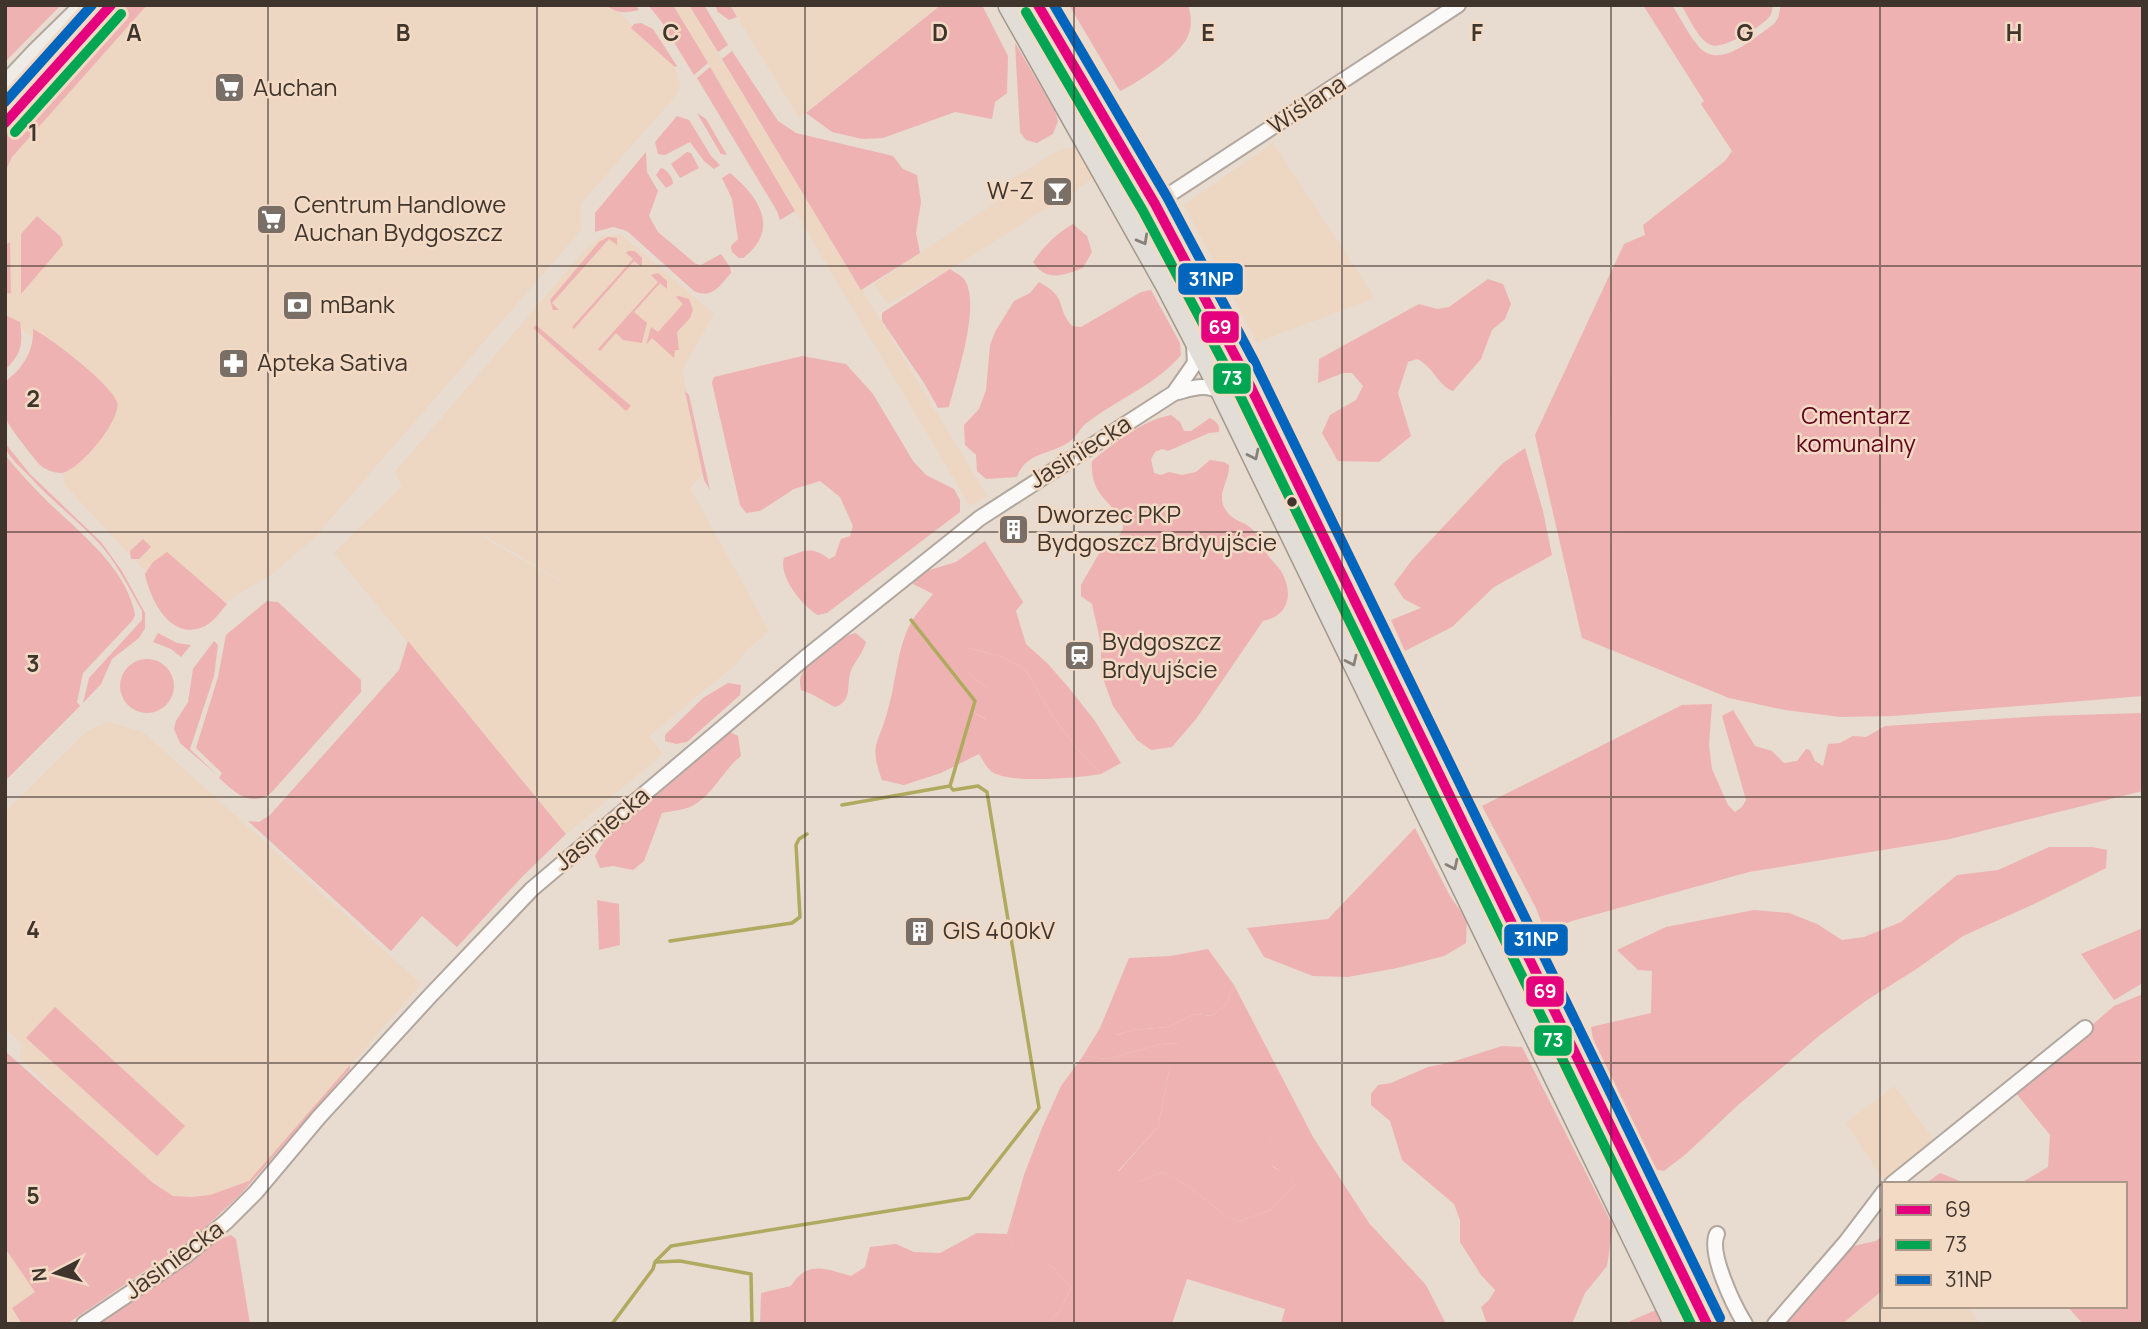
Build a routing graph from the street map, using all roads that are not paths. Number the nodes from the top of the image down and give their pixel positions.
1 (85, 5) edge
2 (111, 5) edge
3 (1010, 5) edge
4 (1038, 5) edge
5 (1458, 5) edge
6 (5, 86) edge
7 (5, 123) edge
8 (1155, 204) junction
9 (1188, 324) junction
10 (1174, 393) junction
11 (1224, 394) junction
12 (2085, 1028) dead end
13 (1894, 1182) edge
14 (1882, 1195) edge
15 (1717, 1234) dead end
16 (84, 1324) edge
17 (1676, 1324) edge
18 (1707, 1324) edge
19 (1745, 1324) edge
20 (1774, 1324) edge

1 - 6 street
2 - 7 street
3 -> 9 main road
4 - 8 main road
5 - 8 street, Wiślana
8 - 18 main road
9 - 10 street, Jasiniecka
9 - 11 main road
10 - 11 street, Jasiniecka
10 - 16 street, Jasiniecka
11 -> 17 main road
12 - 13 street
14 - 20 street
15 - 19 street

